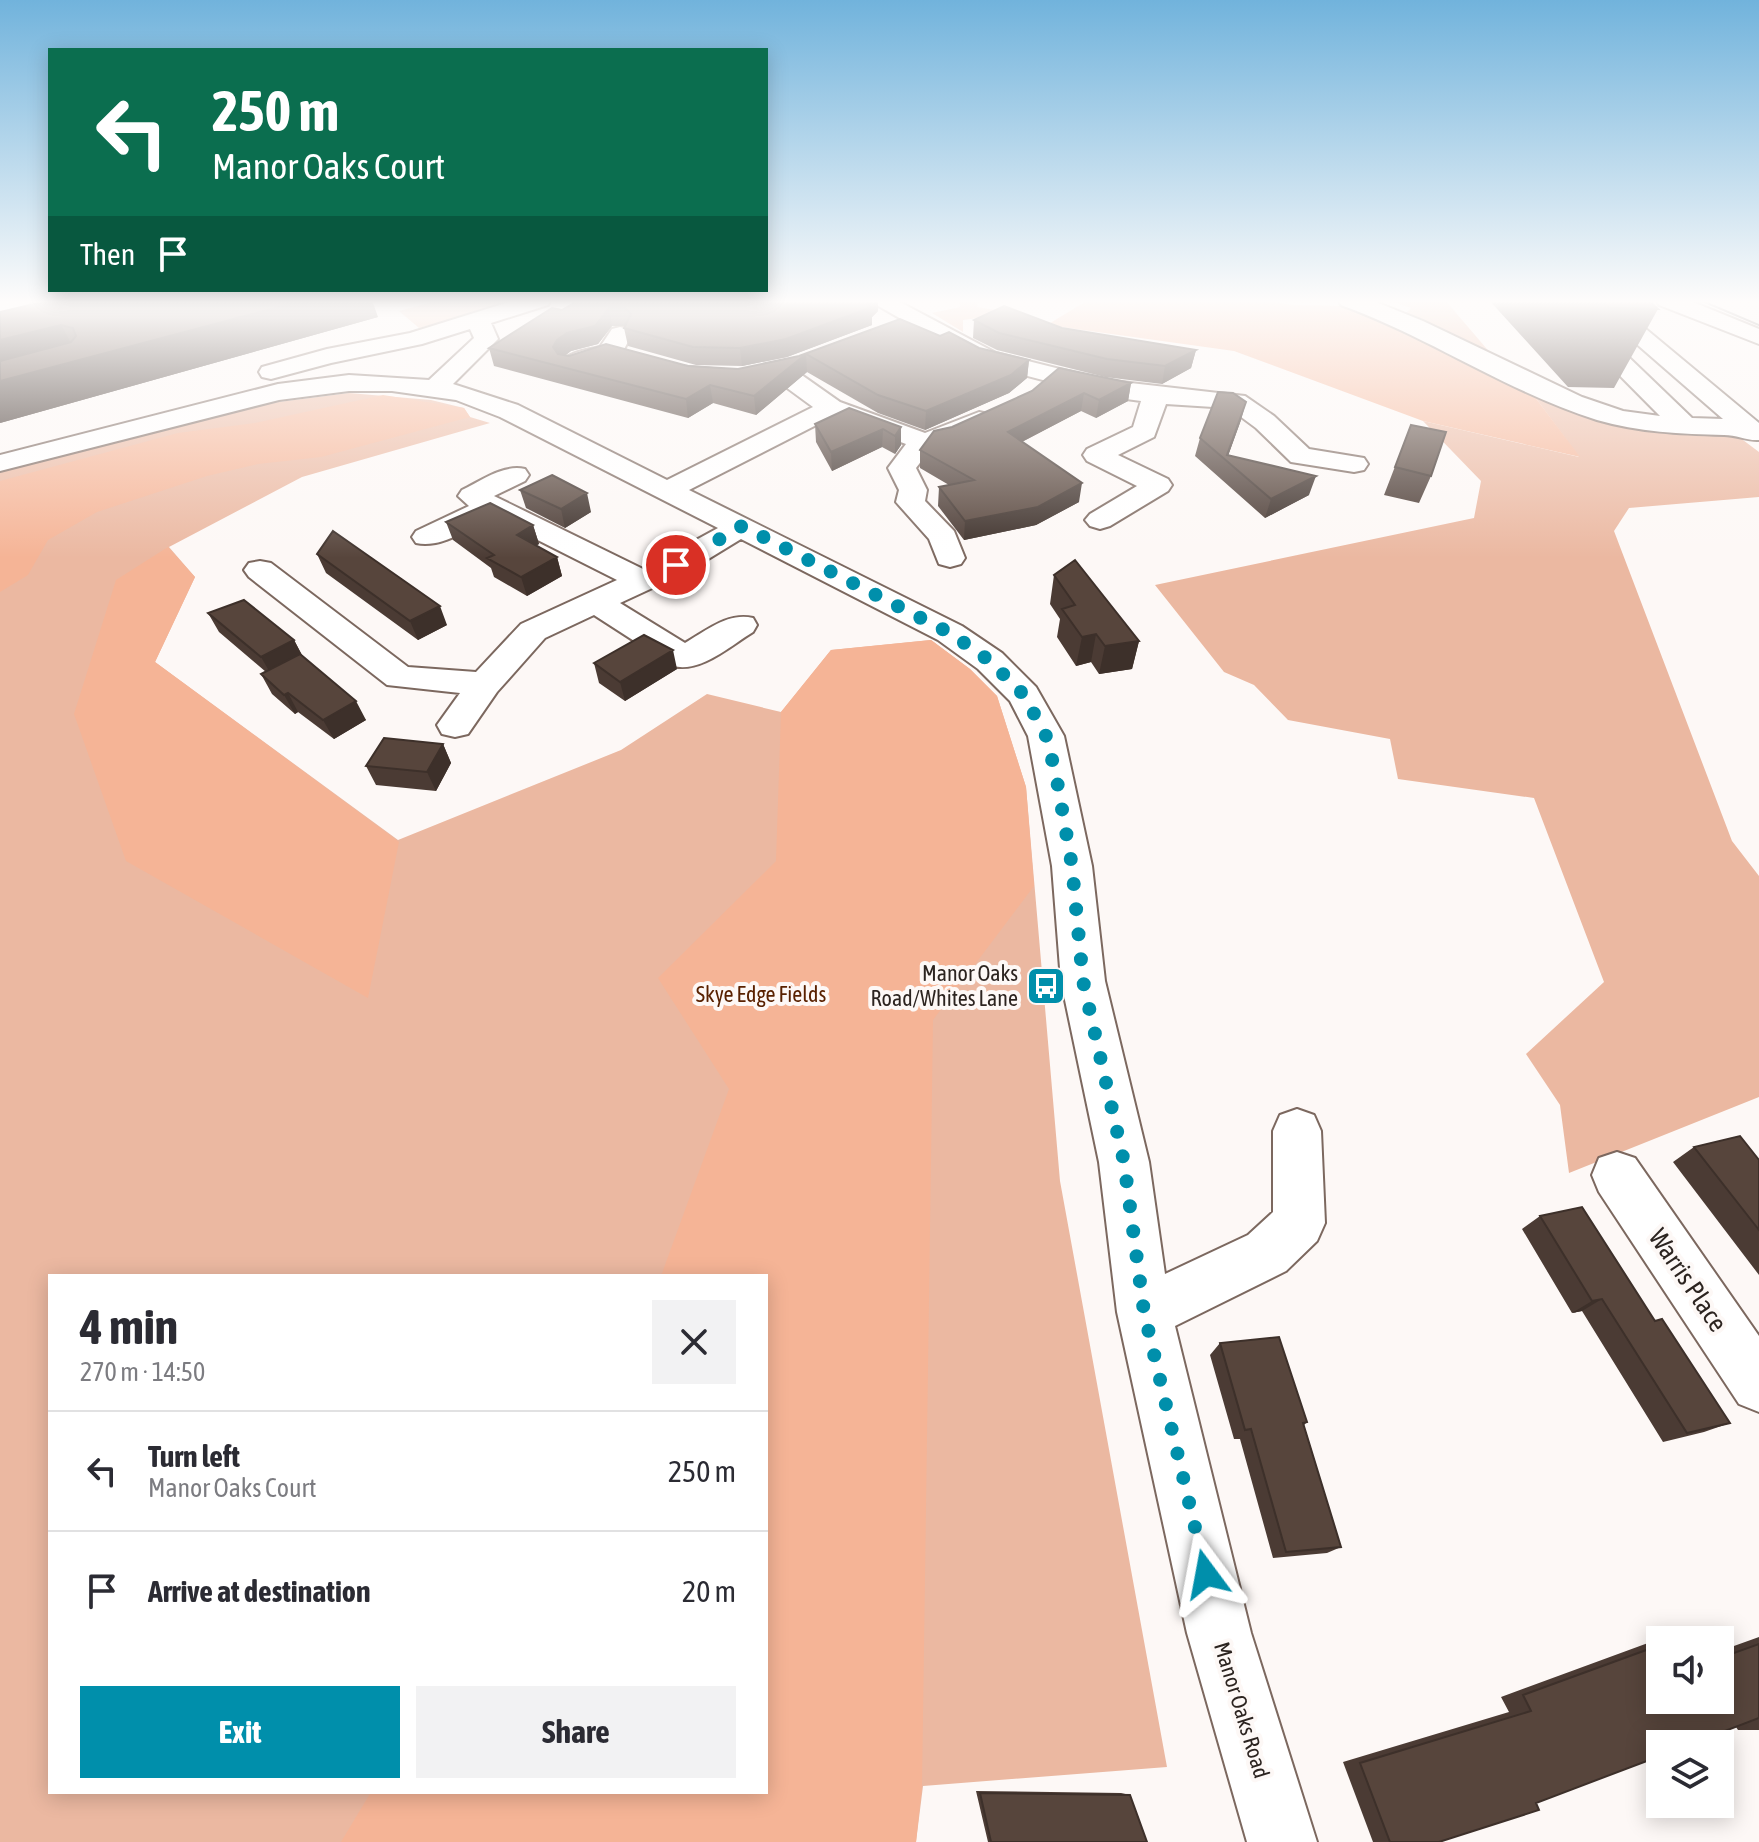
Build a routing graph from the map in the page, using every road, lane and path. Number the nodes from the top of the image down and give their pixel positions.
1 (326, 386) edge
2 (417, 386) edge
3 (793, 386) edge
4 (1037, 386) edge
5 (1106, 386) edge
6 (1535, 386) edge
7 (1644, 386) edge
8 (1698, 386) edge
9 (1734, 386) edge
10 (435, 388) joint
11 (1156, 396) junction
12 (1749, 396) dead end
13 (831, 408) junction
14 (1684, 425) junction
15 (1753, 432) edge
16 (923, 441) junction
17 (0, 463) edge
18 (1354, 464) dead end
19 (515, 475) dead end
20 (669, 490) junction
21 (490, 507) junction
22 (1100, 520) dead end
23 (742, 526) junction
24 (427, 537) dead end
25 (950, 558) dead end
26 (643, 581) junction
27 (268, 587) dead end
28 (594, 601) junction
29 (741, 625) dead end
30 (485, 684) junction
31 (455, 725) dead end
32 (1297, 1131) dead end
33 (1617, 1175) dead end
34 (1144, 1312) junction
35 (1759, 1384) edge
36 (1282, 1842) edge

1 - 17 street, Manor Oaks Road
2 - 10 street, Manor Oaks Road
3 - 13 street
4 - 16 street
5 - 11 street
6 - 14 street
7 - 14 street
8 - 15 street
9 - 12 street
10 - 20 street, Manor Oaks Road
11 - 18 street
11 - 22 street
13 - 16 street
13 - 20 street
14 - 15 street
16 - 25 street
19 - 21 street
20 - 23 street, Manor Oaks Road
21 - 24 street
21 - 26 street
23 - 26 street
23 - 34 street, Manor Oaks Road
26 - 28 street
27 - 30 street
28 - 29 street
28 - 30 street
30 - 31 street
32 - 34 street
33 - 35 street, Warris Place
34 - 36 street, Manor Oaks Road

